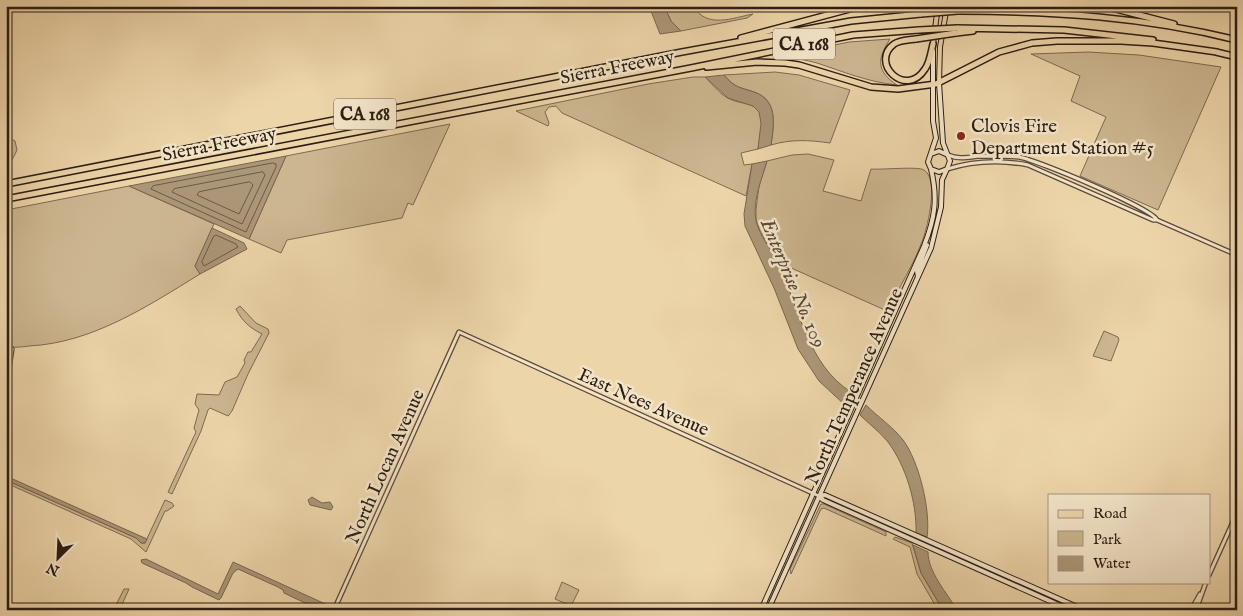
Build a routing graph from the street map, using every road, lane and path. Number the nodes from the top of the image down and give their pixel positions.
1 (861, 6) edge
2 (938, 6) edge
3 (947, 6) edge
4 (1104, 6) edge
5 (1194, 30) junction
6 (956, 31) junction
7 (1237, 40) edge
8 (724, 44) junction
9 (933, 44) junction
10 (1217, 52) junction
11 (1237, 56) edge
12 (691, 68) junction
13 (935, 84) junction
14 (930, 154) junction
15 (948, 155) junction
16 (931, 169) junction
17 (947, 169) junction
18 (6, 184) edge
19 (6, 199) edge
20 (1158, 220) junction
21 (928, 238) junction
22 (1237, 255) edge
23 (918, 277) junction
24 (458, 332) joint
25 (7, 351) edge
26 (6, 369) edge
27 (6, 388) edge
28 (814, 493) junction
29 (819, 496) junction
30 (1237, 513) edge
31 (1210, 573) edge
32 (1205, 584) edge
33 (1203, 589) junction
34 (1036, 595) junction
35 (1069, 603) junction
36 (1062, 606) junction
37 (334, 610) edge
38 (761, 610) edge
39 (768, 610) edge
40 (1070, 610) edge
41 (1078, 610) edge
42 (1084, 610) edge
43 (1191, 610) edge
44 (1196, 610) edge

1 - 8 highway
2 - 9 main road
3 - 13 main road
4 - 5 highway
5 - 7 highway, Sierra Freeway / CA 168
5 - 8 highway, Sierra Freeway / CA 168, bridge
6 - 9 highway, bridge
6 - 10 highway
6 - 12 highway, Sierra Freeway / CA 168, bridge
8 - 18 highway, Sierra Freeway / CA 168
9 - 13 main road
10 - 11 highway
10 - 13 highway
12 - 13 highway
12 - 19 highway, Sierra Freeway / CA 168
13 - 14 main road
13 - 15 main road
14 - 15 main road
14 - 16 main road
15 - 17 main road
15 - 20 street
16 - 17 main road
16 - 21 main road, North Temperance Avenue
17 - 20 street
17 - 23 main road, North Temperance Avenue
20 - 22 street
21 - 23 main road
21 - 28 main road, North Temperance Avenue
23 - 29 main road, North Temperance Avenue
24 - 28 street, East Nees Avenue
24 - 37 street, North Locan Avenue
25 - 26 street
25 - 27 street
28 - 29 street, East Nees Avenue
28 - 38 main road, North Temperance Avenue
29 - 34 main road, East Nees Avenue
29 - 35 main road, East Nees Avenue
29 - 39 main road, North Temperance Avenue
30 - 31 street
32 - 33 street
33 - 43 street
33 - 44 street
34 - 35 main road
34 - 36 main road, East Nees Avenue
35 - 42 main road, East Nees Avenue
36 - 40 main road, East Nees Avenue
36 - 41 main road

